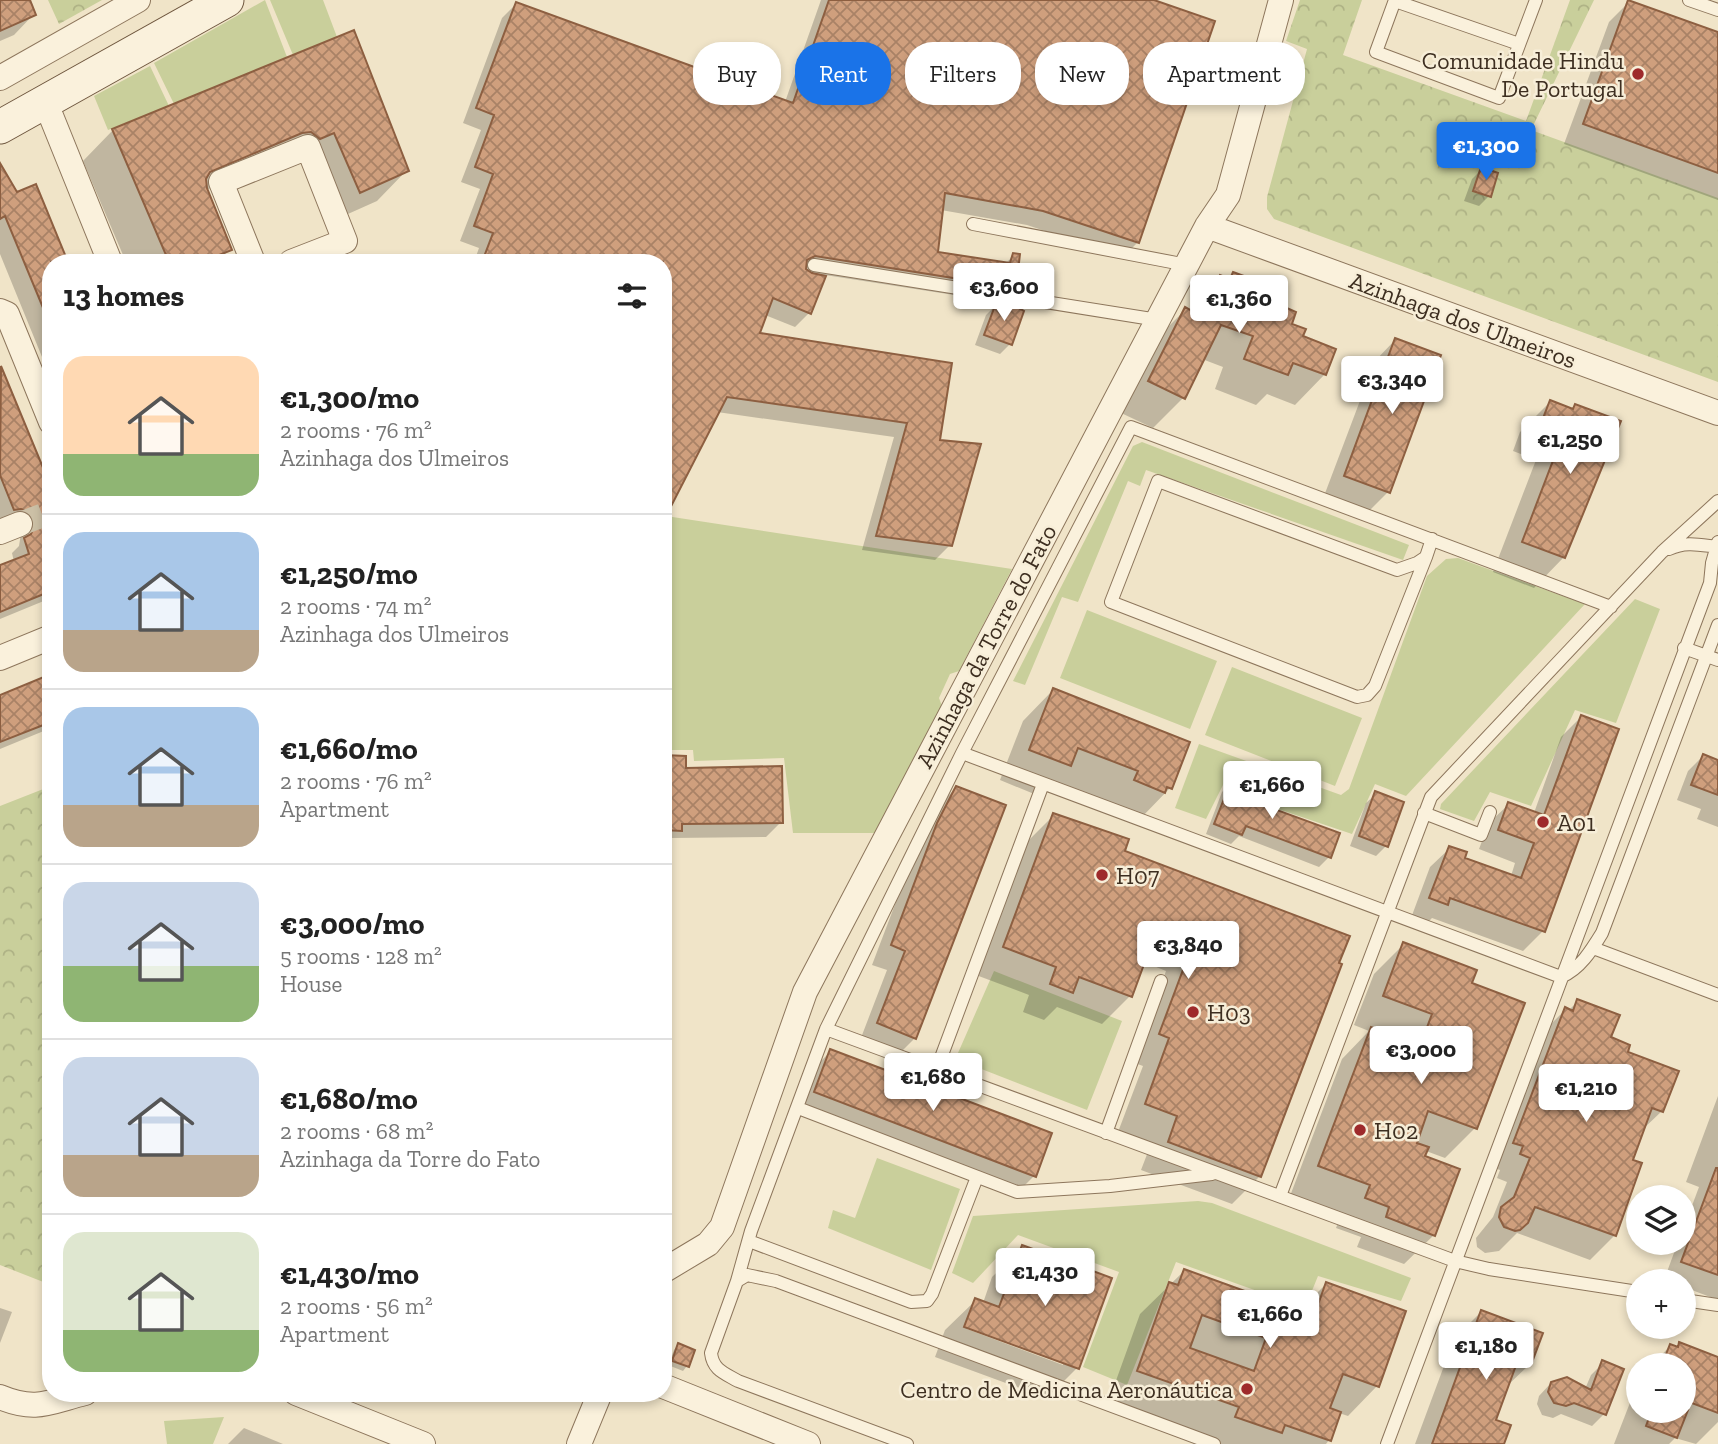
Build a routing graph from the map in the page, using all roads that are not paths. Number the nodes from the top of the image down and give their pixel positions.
1 (138, 0) edge
2 (226, 0) edge
3 (1281, 0) edge
4 (1395, 0) edge
5 (1536, 0) edge
6 (1689, 0) edge
7 (1718, 10) edge
8 (1519, 44) junction
9 (0, 78) edge
10 (45, 101) junction
11 (0, 127) edge
12 (973, 225) dead end
13 (1207, 226) junction
14 (107, 254) edge
15 (250, 254) edge
16 (312, 254) edge
17 (814, 265) dead end
18 (1187, 265) junction
19 (0, 311) edge
20 (1158, 320) junction
21 (42, 400) edge
22 (1718, 413) edge
23 (1718, 501) edge
24 (1432, 539) junction
25 (1717, 546) edge
26 (1662, 552) junction
27 (1426, 556) junction
28 (1611, 607) junction
29 (1718, 625) edge
30 (42, 641) edge
31 (1684, 648) junction
32 (0, 658) edge
33 (1712, 658) edge
34 (962, 753) junction
35 (1043, 784) junction
36 (1630, 790) junction
37 (1652, 798) junction
38 (1490, 812) dead end
39 (1424, 813) junction
40 (1386, 913) junction
41 (1593, 948) junction
42 (1561, 977) junction
43 (1161, 981) dead end
44 (1718, 995) edge
45 (826, 1029) junction
46 (936, 1070) junction
47 (798, 1108) junction
48 (1106, 1133) junction
49 (1216, 1174) junction
50 (977, 1177) junction
51 (1280, 1196) junction
52 (749, 1241) junction
53 (1455, 1261) junction
54 (672, 1266) edge
55 (737, 1281) junction
56 (1626, 1290) edge
57 (1696, 1302) edge
58 (1718, 1305) edge
59 (672, 1390) edge
60 (0, 1397) edge
61 (48, 1402) edge
62 (318, 1402) edge
63 (596, 1402) edge
64 (787, 1440) edge
65 (423, 1444) edge
66 (579, 1444) edge
67 (906, 1444) edge
68 (1214, 1444) edge
69 (1387, 1444) edge

1 - 9 street
2 - 10 street
3 - 13 street, Azinhaga da Torre do Fato
4 - 8 lane
4 - 8 lane
5 - 8 lane
6 - 7 lane
10 - 11 street
10 - 14 street
12 - 18 lane
13 - 18 street, Azinhaga da Torre do Fato
13 - 22 street, Azinhaga dos Ulmeiros
15 - 16 street
17 - 20 lane
18 - 20 street, Azinhaga da Torre do Fato
19 - 21 street
20 - 54 street, Azinhaga da Torre do Fato
23 - 26 lane
24 - 27 lane
24 - 28 lane
24 - 34 lane
25 - 26 lane
25 - 31 lane
26 - 28 lane
27 - 27 lane
28 - 39 lane
29 - 33 lane
30 - 32 street
31 - 33 lane
31 - 36 lane
33 - 37 lane
34 - 35 lane
34 - 45 lane
35 - 40 lane
35 - 46 lane
36 - 37 lane
36 - 42 lane
37 - 41 lane
38 - 39 lane
39 - 40 lane
40 - 42 lane
40 - 51 lane
41 - 42 lane
41 - 44 lane
42 - 53 lane
43 - 48 lane
45 - 46 lane
45 - 47 lane
46 - 48 lane
47 - 50 lane
47 - 52 lane
48 - 49 lane
49 - 50 lane
49 - 51 lane
50 - 52 lane
51 - 53 lane
52 - 55 lane
53 - 56 lane
53 - 69 lane
55 - 67 lane
55 - 68 lane
57 - 58 lane
59 - 64 street
60 - 61 street
62 - 65 street
63 - 66 street

